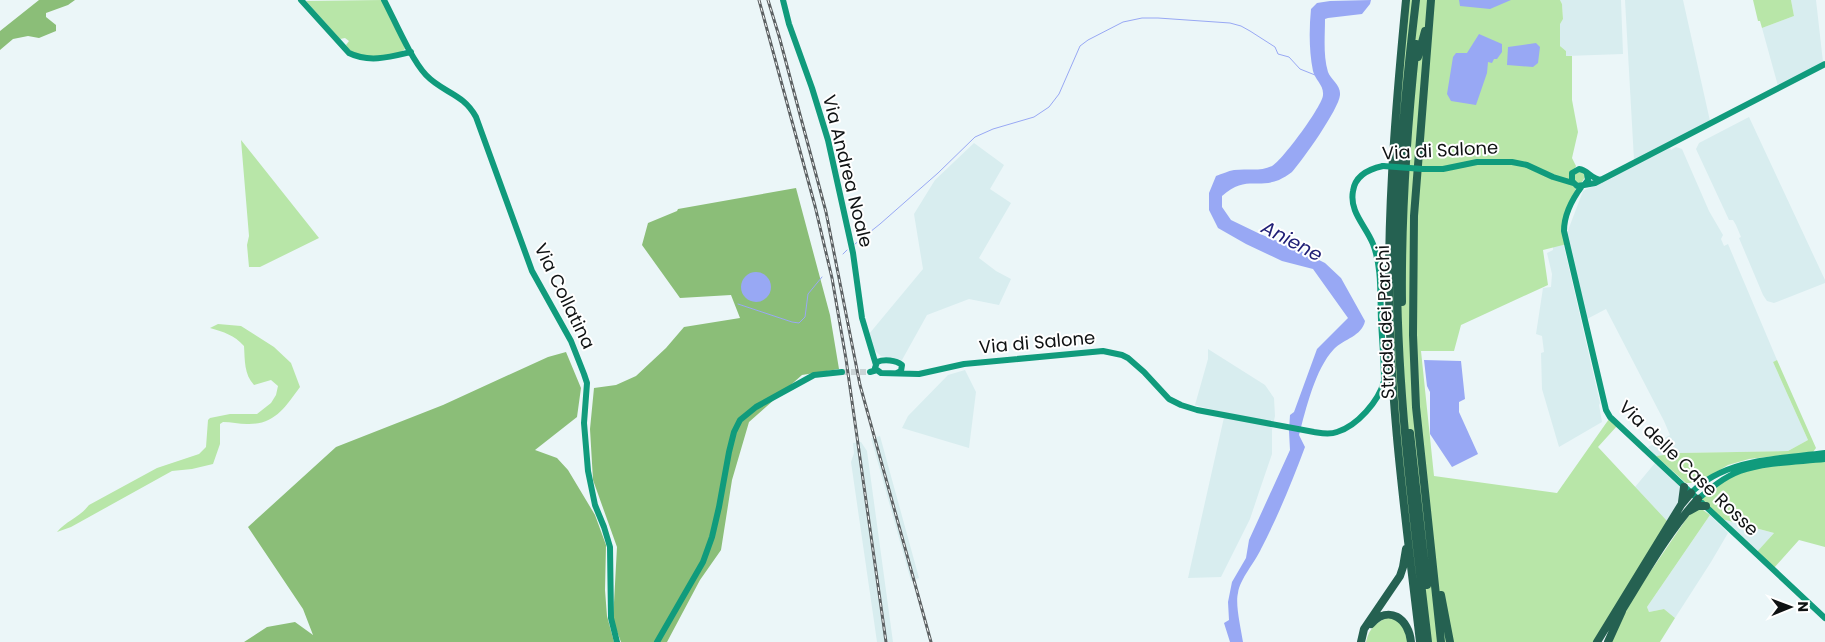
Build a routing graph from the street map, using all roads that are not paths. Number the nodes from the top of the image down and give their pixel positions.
1 (301, 0) edge
2 (384, 0) edge
3 (783, 0) edge
4 (1406, 0) edge
5 (1416, 0) edge
6 (1421, 0) edge
7 (1431, 0) edge
8 (411, 52) junction
9 (1825, 64) edge
10 (1408, 118) junction
11 (1573, 172) junction
12 (1587, 174) junction
13 (1558, 178) junction
14 (1601, 180) junction
15 (1579, 184) junction
16 (1403, 246) junction
17 (871, 352) junction
18 (882, 360) junction
19 (902, 366) junction
20 (874, 369) junction
21 (932, 370) junction
22 (842, 372) tunnel mouth
23 (897, 373) junction
24 (1414, 382) junction
25 (1825, 453) edge
26 (1825, 459) edge
27 (1699, 486) junction
28 (1684, 487) junction
29 (1712, 487) junction
30 (1691, 493) junction
31 (1698, 499) junction
32 (1681, 505) junction
33 (1706, 506) junction
34 (1685, 513) junction
35 (1406, 515) junction
36 (1431, 545) junction
37 (1623, 609) junction
38 (1825, 618) edge
39 (1365, 630) junction
40 (617, 642) edge
41 (657, 642) edge
42 (1362, 642) edge
43 (1411, 642) edge
44 (1420, 642) edge
45 (1428, 642) edge
46 (1433, 642) edge
47 (1441, 642) edge
48 (1450, 642) edge
49 (1597, 642) edge
50 (1602, 642) edge
51 (1608, 642) edge

1 - 8 street
2 - 8 street, Via Collatina
3 - 17 street, Via Andrea Noale
4 - 35 highway
5 - 45 highway, Strada dei Parchi
6 - 10 highway, Strada dei Parchi
7 - 10 highway
7 - 24 highway
8 - 40 street, Via Collatina
9 - 14 street
10 - 16 highway, Strada dei Parchi
11 - 12 street
11 - 13 street
11 - 15 street
12 - 14 street
12 - 15 street
13 - 15 street, Via di Salone
13 - 21 street, Via di Salone, bridge
14 - 15 street
15 - 28 street, Via delle Case Rosse
16 - 24 highway
16 - 46 highway, Strada dei Parchi
17 - 18 street, Via di Salone
17 - 20 street, Via Andrea Noale
18 - 19 street, Via di Salone
18 - 20 street
19 - 21 street, Via di Salone
19 - 23 street
20 - 23 street, Via di Salone
21 - 23 street, Via di Salone
22 - 41 street
24 - 36 highway
25 - 27 street
26 - 29 street
27 - 28 street
27 - 30 street
28 - 30 street, Via delle Case Rosse
28 - 32 highway
29 - 31 street
29 - 33 street
30 - 31 street, Via delle Case Rosse
30 - 32 highway
31 - 33 street, Via delle Case Rosse
31 - 34 highway
32 - 49 highway
33 - 34 highway
33 - 38 street, Via delle Case Rosse
34 - 37 highway
35 - 39 highway
35 - 44 highway
36 - 47 highway
36 - 48 highway
37 - 50 highway
37 - 51 highway
39 - 42 highway
39 - 43 highway

